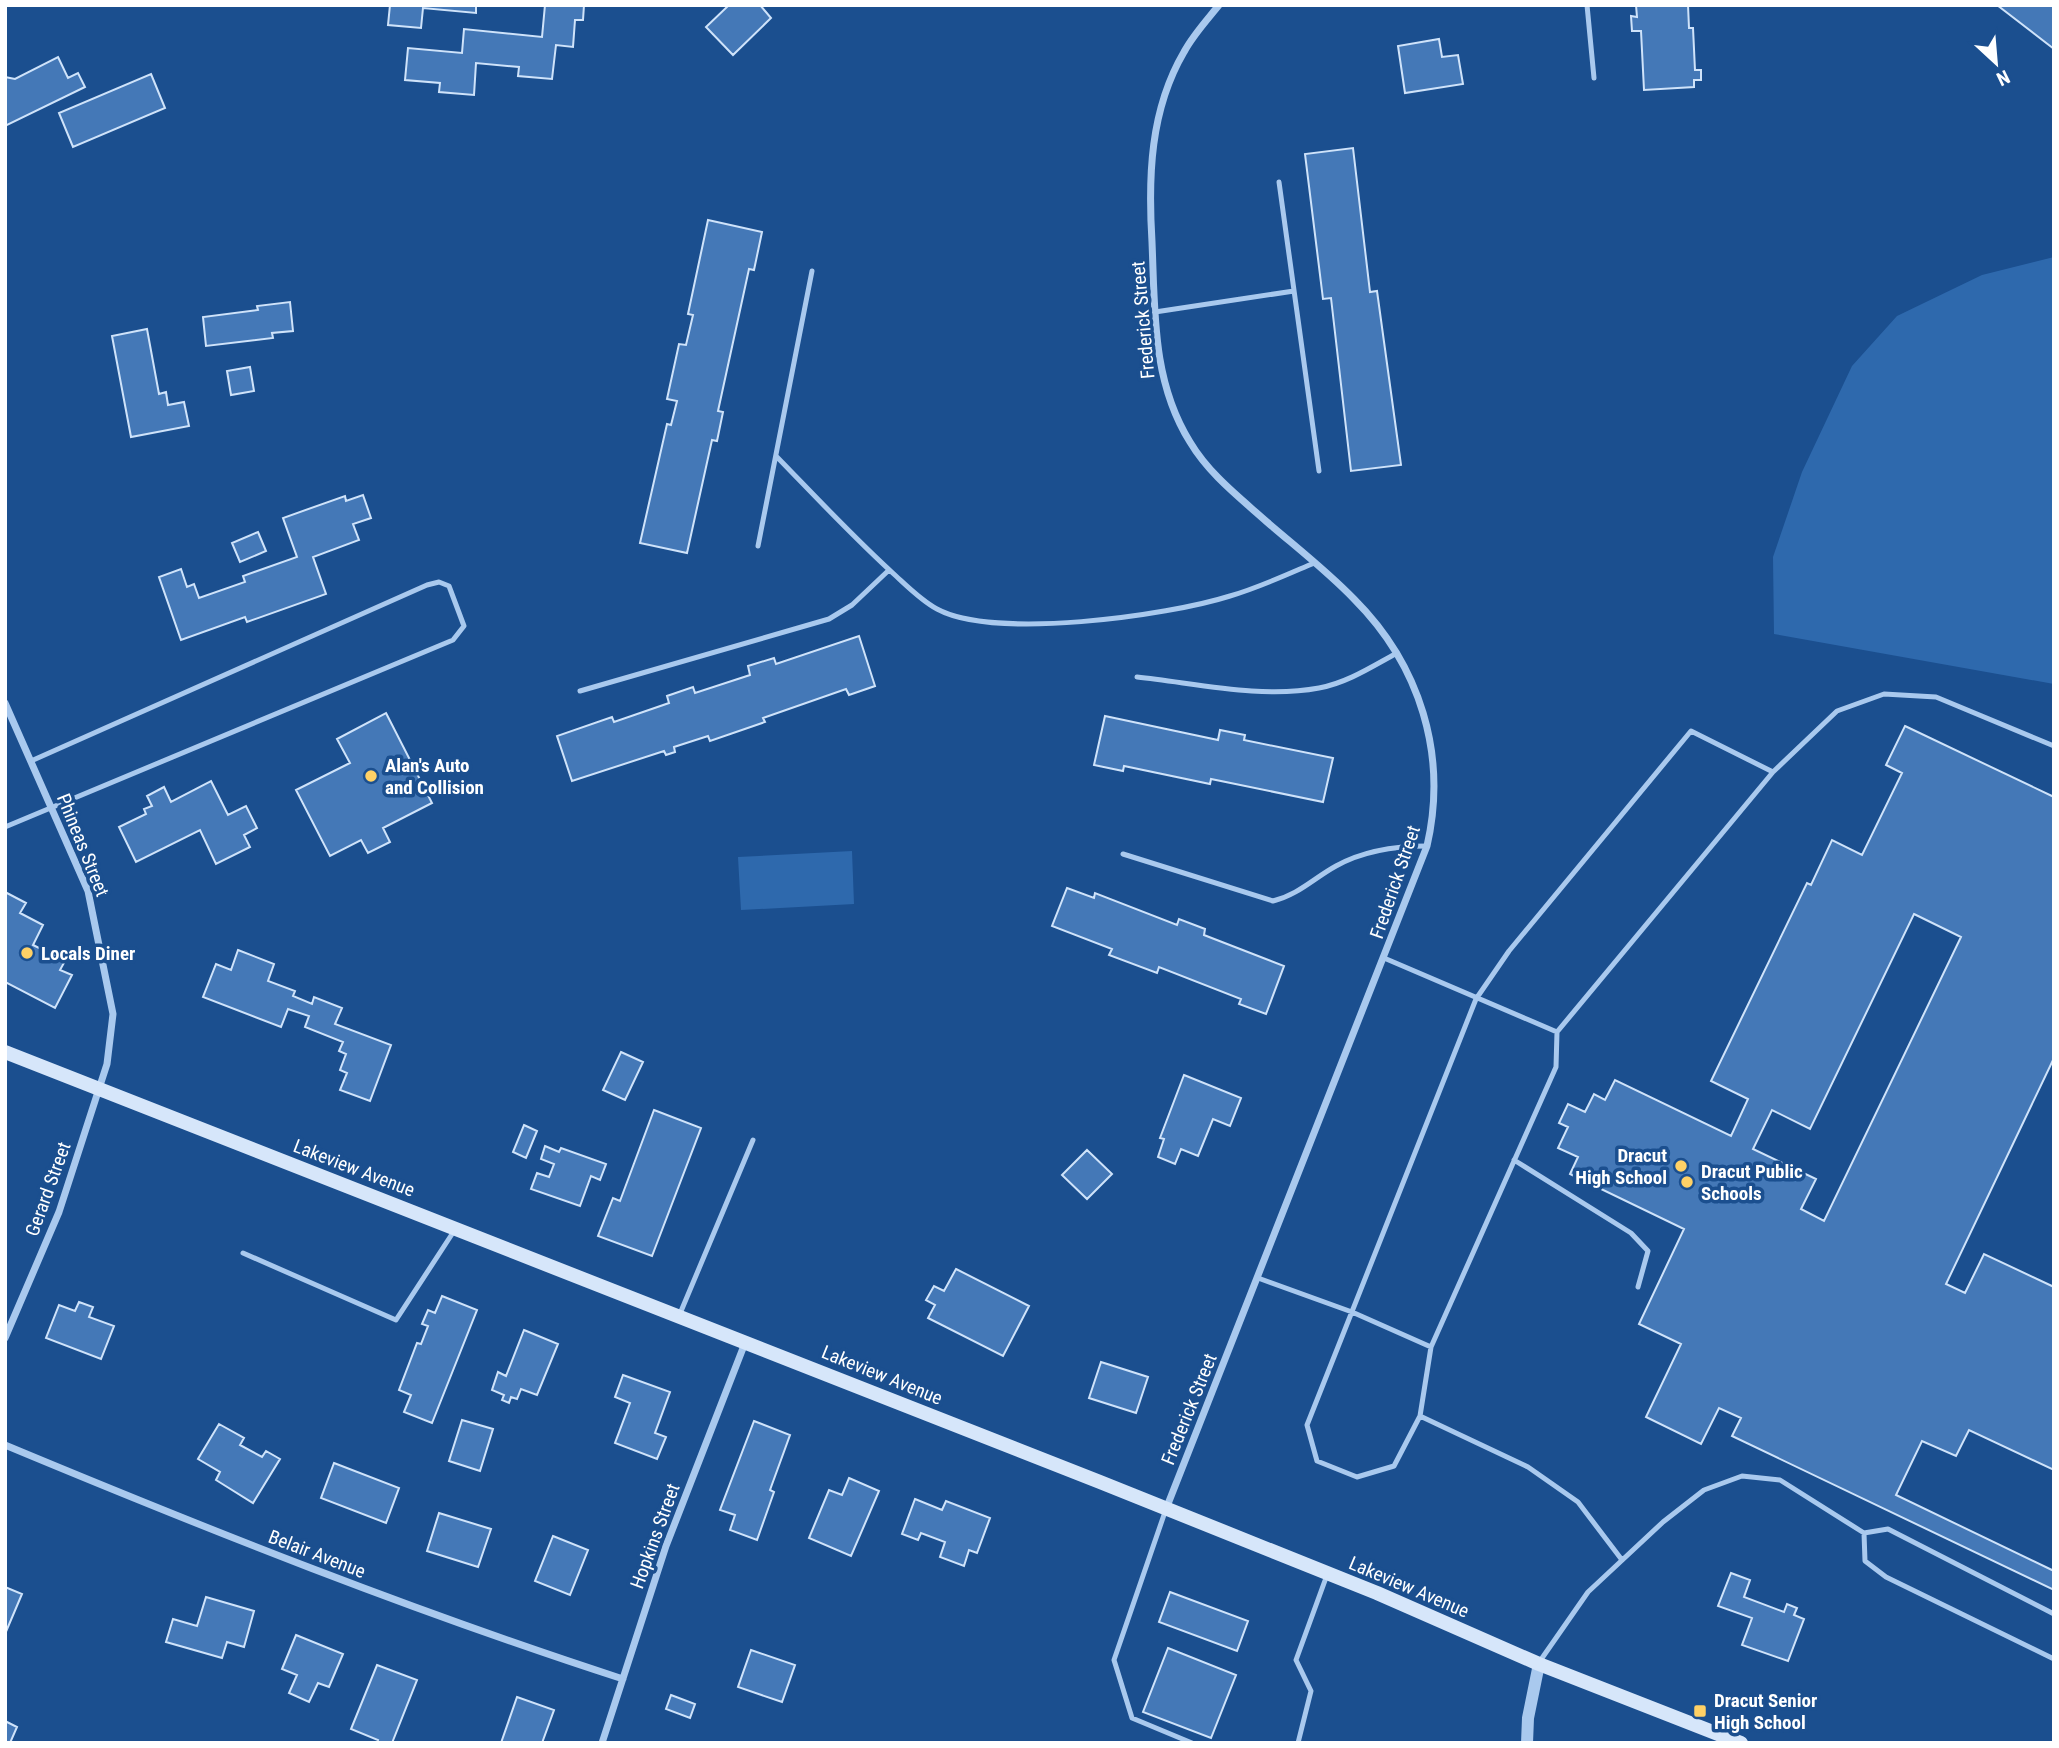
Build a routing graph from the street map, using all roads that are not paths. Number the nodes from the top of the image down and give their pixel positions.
1 (1219, 5) edge
2 (1587, 5) edge
3 (1594, 78) dead end
4 (1279, 182) dead end
5 (812, 271) dead end
6 (1294, 291) junction
7 (1155, 312) junction
8 (776, 456) junction
9 (1319, 471) dead end
10 (758, 546) dead end
11 (1314, 563) junction
12 (889, 570) junction
13 (1397, 653) junction
14 (1137, 677) dead end
15 (580, 691) dead end
16 (5, 703) edge
17 (2054, 746) edge
18 (31, 761) junction
19 (1773, 772) junction
20 (52, 810) junction
21 (5, 827) edge
22 (1427, 846) junction
23 (1124, 854) dead end
24 (1384, 958) junction
25 (1476, 999) junction
26 (1557, 1032) junction
27 (5, 1052) edge
28 (100, 1088) junction
29 (753, 1140) dead end
30 (1514, 1160) junction
31 (456, 1228) junction
32 (243, 1253) dead end
33 (1258, 1278) junction
34 (1638, 1287) dead end
35 (1352, 1312) junction
36 (679, 1316) junction
37 (5, 1338) edge
38 (746, 1342) junction
39 (1431, 1347) junction
40 (1420, 1416) junction
41 (5, 1445) edge
42 (1166, 1509) junction
43 (1864, 1533) junction
44 (1622, 1560) junction
45 (1328, 1573) junction
46 (2054, 1614) edge
47 (2054, 1660) edge
48 (1538, 1664) junction
49 (623, 1679) junction
50 (602, 1743) edge
51 (1192, 1743) edge
52 (1298, 1743) edge
53 (1528, 1743) edge
54 (1741, 1743) edge

1 - 7 street, Frederick Street
2 - 3 lane
4 - 6 lane
5 - 8 lane
6 - 7 lane
6 - 9 lane
7 - 11 street, Frederick Street
8 - 10 lane
8 - 12 lane
11 - 12 lane
11 - 13 street, Frederick Street
12 - 15 lane
13 - 14 lane
13 - 22 street, Frederick Street
16 - 18 street, Phineas Street
17 - 19 lane
18 - 20 street, Phineas Street
18 - 20 lane
19 - 25 lane
19 - 26 lane
20 - 21 lane
20 - 28 street, Phineas Street
22 - 23 lane
22 - 24 street, Frederick Street
24 - 25 lane
24 - 33 street, Frederick Street
25 - 26 lane
25 - 35 lane
26 - 30 lane
27 - 28 main road, Lakeview Avenue
28 - 31 main road, Lakeview Avenue
28 - 37 street, Gerard Street
29 - 36 lane
30 - 34 lane
30 - 39 lane
31 - 32 lane
31 - 36 main road, Lakeview Avenue
33 - 35 lane
33 - 42 street, Frederick Street
35 - 39 lane
35 - 40 lane
36 - 38 main road, Lakeview Avenue
38 - 42 main road, Lakeview Avenue
38 - 49 street, Hopkins Street
39 - 40 lane
40 - 44 lane
41 - 49 street, Belair Avenue
42 - 45 main road, Lakeview Avenue
42 - 51 lane
43 - 44 lane
43 - 46 lane
43 - 47 lane
44 - 48 lane
45 - 48 main road, Lakeview Avenue
45 - 52 lane
48 - 53 street
48 - 54 main road, Lakeview Avenue
49 - 50 street, Hopkins Street

